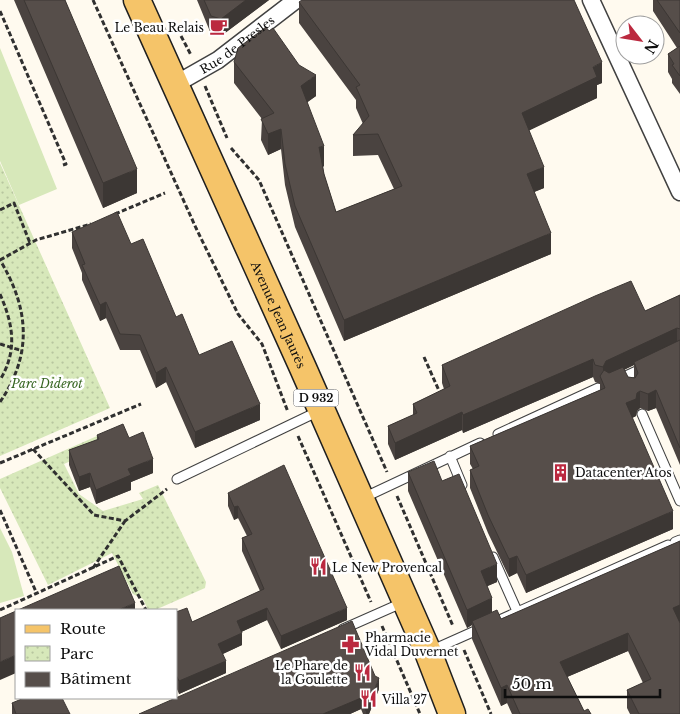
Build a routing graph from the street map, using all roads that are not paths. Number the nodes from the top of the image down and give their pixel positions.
1 (137, 0) edge
2 (296, 0) edge
3 (590, 0) edge
4 (174, 86) junction
5 (680, 192) edge
6 (653, 364) edge
7 (609, 384) edge
8 (598, 388) dead end
9 (321, 410) junction
10 (642, 414) dead end
11 (450, 456) junction
12 (177, 479) road end
13 (468, 498) edge
14 (360, 499) junction
15 (680, 501) edge
16 (674, 543) edge
17 (488, 546) edge
18 (404, 602) junction
19 (517, 612) junction
20 (337, 632) edge
21 (428, 652) junction
22 (452, 714) edge

1 - 4 main road, Avenue Jean Jaurès / D 932
2 - 4 street, Rue de Presles
3 - 5 street
4 - 9 main road, Avenue Jean Jaurès / D 932
6 - 7 lane
8 - 11 lane
9 - 12 lane
9 - 14 main road, Avenue Jean Jaurès / D 932
10 - 15 lane
11 - 13 lane
11 - 14 lane
14 - 18 main road, Avenue Jean Jaurès / D 932
16 - 19 lane
17 - 19 lane
18 - 20 lane
18 - 21 main road, Avenue Jean Jaurès / D 932
19 - 21 lane
21 - 22 main road, Avenue Jean Jaurès / D 932

